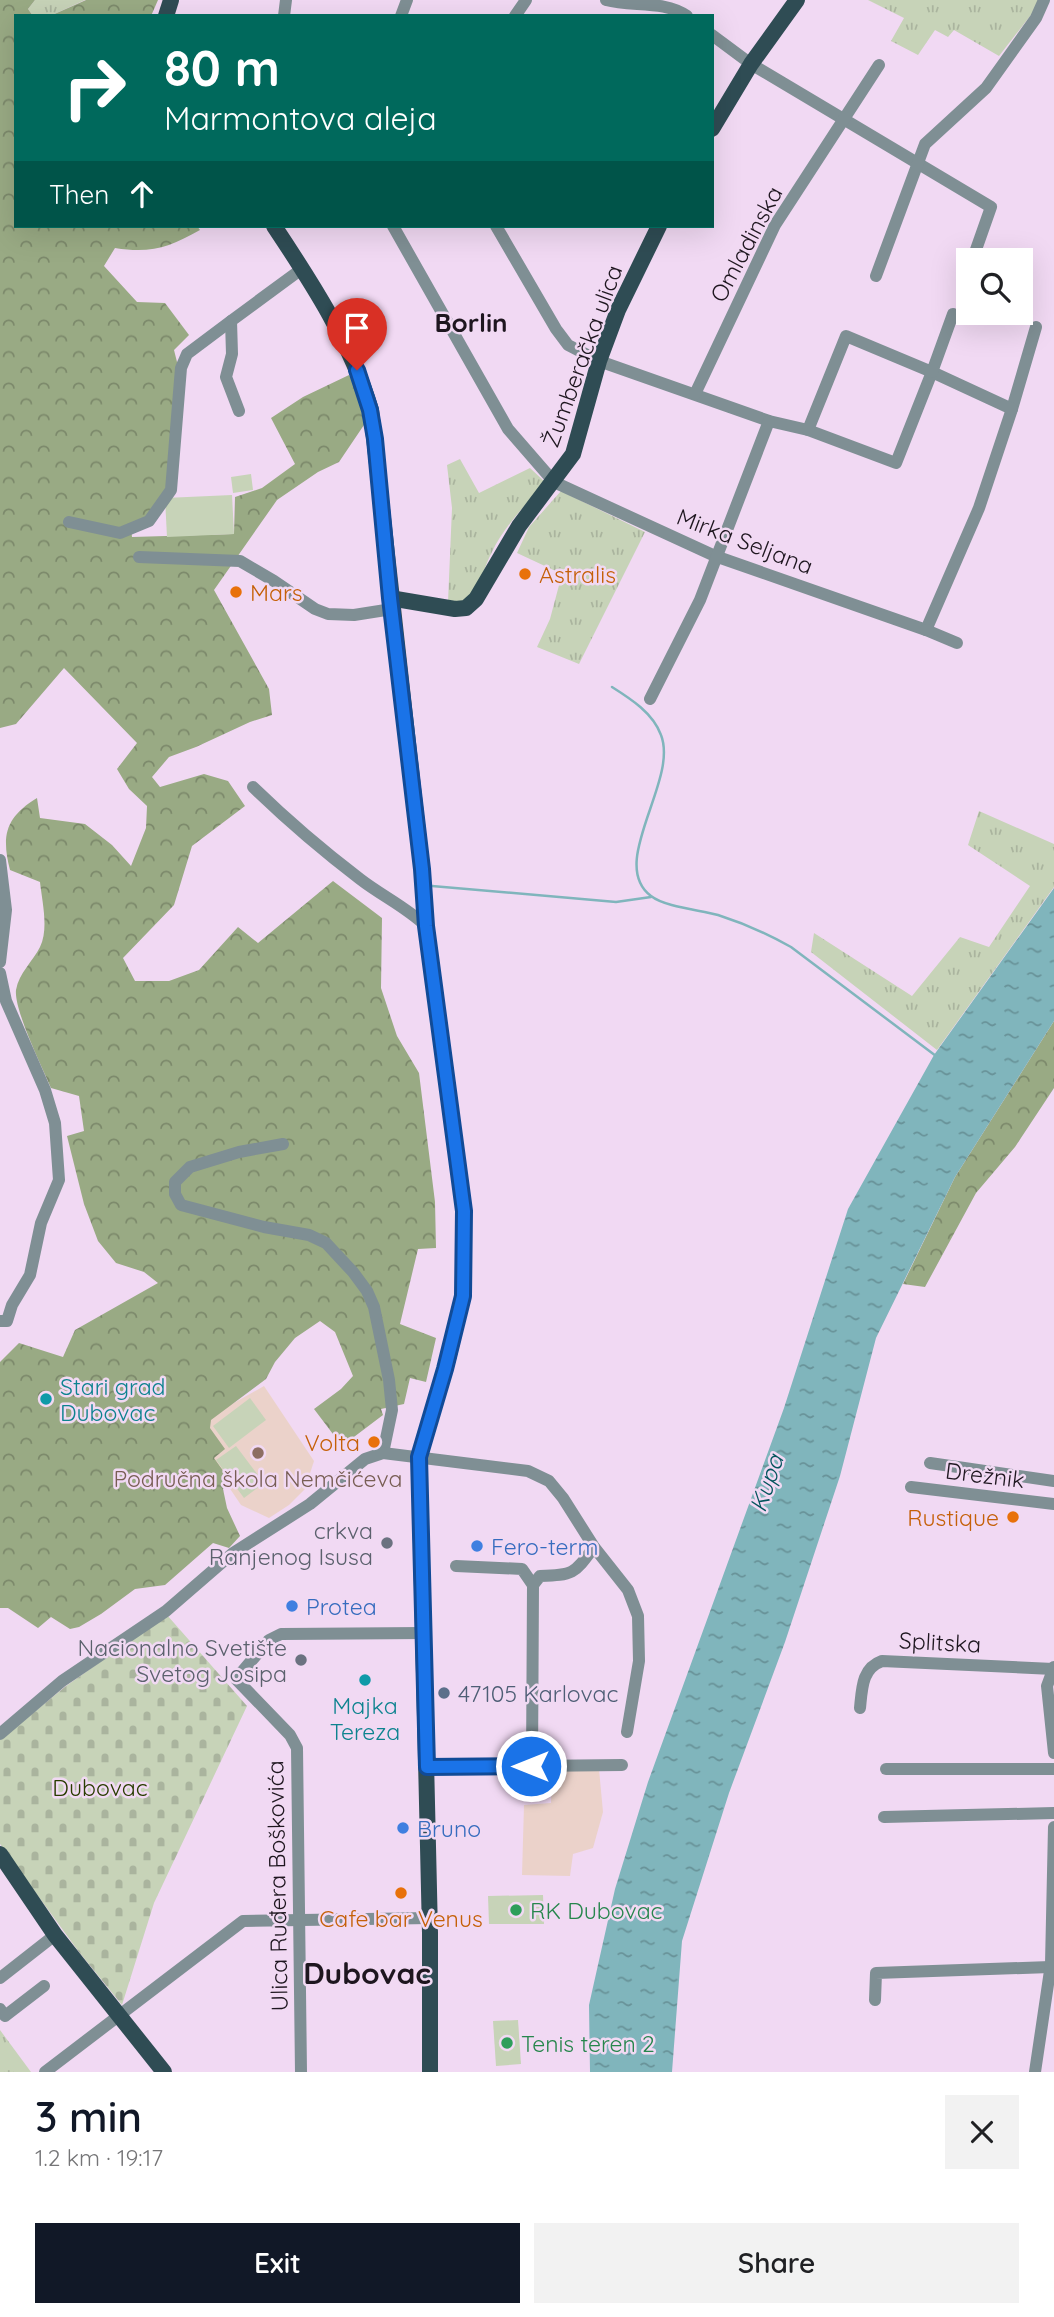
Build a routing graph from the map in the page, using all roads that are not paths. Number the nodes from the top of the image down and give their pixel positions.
1 (606, 0) edge
2 (797, 0) edge
3 (1044, 0) edge
4 (685, 14) edge
5 (714, 36) edge
6 (751, 64) junction
7 (879, 65) dead end
8 (844, 118) junction
9 (714, 126) edge
10 (918, 162) junction
11 (276, 228) edge
12 (394, 228) edge
13 (497, 228) edge
14 (658, 228) edge
15 (977, 248) edge
16 (303, 268) junction
17 (876, 276) dead end
18 (953, 314) dead end
19 (230, 321) junction
20 (1036, 327) dead end
21 (599, 361) junction
22 (932, 372) junction
23 (695, 394) junction
24 (1012, 409) junction
25 (239, 411) dead end
26 (769, 421) junction
27 (808, 430) junction
28 (554, 482) junction
29 (69, 522) dead end
30 (715, 556) junction
31 (139, 557) dead end
32 (391, 603) junction
33 (926, 630) junction
34 (957, 643) dead end
35 (650, 699) dead end
36 (253, 788) dead end
37 (0, 860) edge
38 (426, 926) junction
39 (0, 962) edge
40 (0, 973) edge
41 (283, 1144) dead end
42 (4, 1315) edge
43 (383, 1453) junction
44 (419, 1457) junction
45 (930, 1463) dead end
46 (1054, 1481) edge
47 (911, 1487) dead end
48 (1054, 1504) edge
49 (594, 1547) junction
50 (456, 1566) dead end
51 (533, 1585) junction
52 (424, 1633) junction
53 (1053, 1668) edge
54 (860, 1707) dead end
55 (627, 1732) dead end
56 (0, 1734) edge
57 (1054, 1753) edge
58 (622, 1765) dead end
59 (531, 1766) junction
60 (427, 1767) junction
61 (886, 1769) dead end
62 (1054, 1769) edge
63 (1054, 1813) edge
64 (884, 1817) dead end
65 (1054, 1827) edge
66 (0, 1854) edge
67 (430, 1918) junction
68 (298, 1920) junction
69 (55, 1934) junction
70 (1050, 1967) junction
71 (0, 1978) edge
72 (44, 1986) dead end
73 (875, 2000) dead end
74 (0, 2009) edge
75 (120, 2014) junction
76 (46, 2072) edge
77 (164, 2072) edge
78 (301, 2072) edge
79 (430, 2072) edge
80 (1035, 2072) edge

1 - 4 street
2 - 6 main road
3 - 10 street
5 - 6 street
6 - 8 street
6 - 9 main road
7 - 8 street, Omladinska
8 - 10 street
8 - 23 street, Omladinska
10 - 15 street
10 - 17 street
11 - 16 main road
12 - 28 street
13 - 21 street
14 - 21 main road, Žumberačka ulica
16 - 19 street
16 - 32 main road
18 - 22 street
19 - 25 street
19 - 29 street
20 - 24 street
21 - 23 street
21 - 28 main road, Žumberačka ulica
22 - 24 street
22 - 27 street
22 - 27 street
23 - 26 street
24 - 33 street
26 - 27 street
26 - 30 street
28 - 30 street, Mirka Seljana
28 - 32 main road, Žumberačka ulica
30 - 33 street, Mirka Seljana
30 - 35 street
31 - 32 street
32 - 38 main road
33 - 34 street, Mirka Seljana
36 - 38 street
37 - 39 street
38 - 44 main road
40 - 42 street
41 - 43 street
43 - 44 street
43 - 56 street
44 - 49 street
44 - 52 main road
45 - 46 street
47 - 48 street, Drežnik
49 - 51 street
49 - 55 street
50 - 51 street
51 - 59 street
52 - 60 main road
52 - 68 street, Ulica Ruđera Boškovića
53 - 54 street, Splitska
53 - 57 street, Splitska
58 - 59 street
59 - 60 street
60 - 67 main road
61 - 62 street
63 - 64 street
65 - 70 street
66 - 69 main road
67 - 68 street
67 - 79 main road
68 - 75 street
68 - 78 street, Ulica Ruđera Boškovića
69 - 71 street
69 - 75 main road
70 - 73 street
70 - 80 street
72 - 74 street
75 - 76 street
75 - 77 main road

